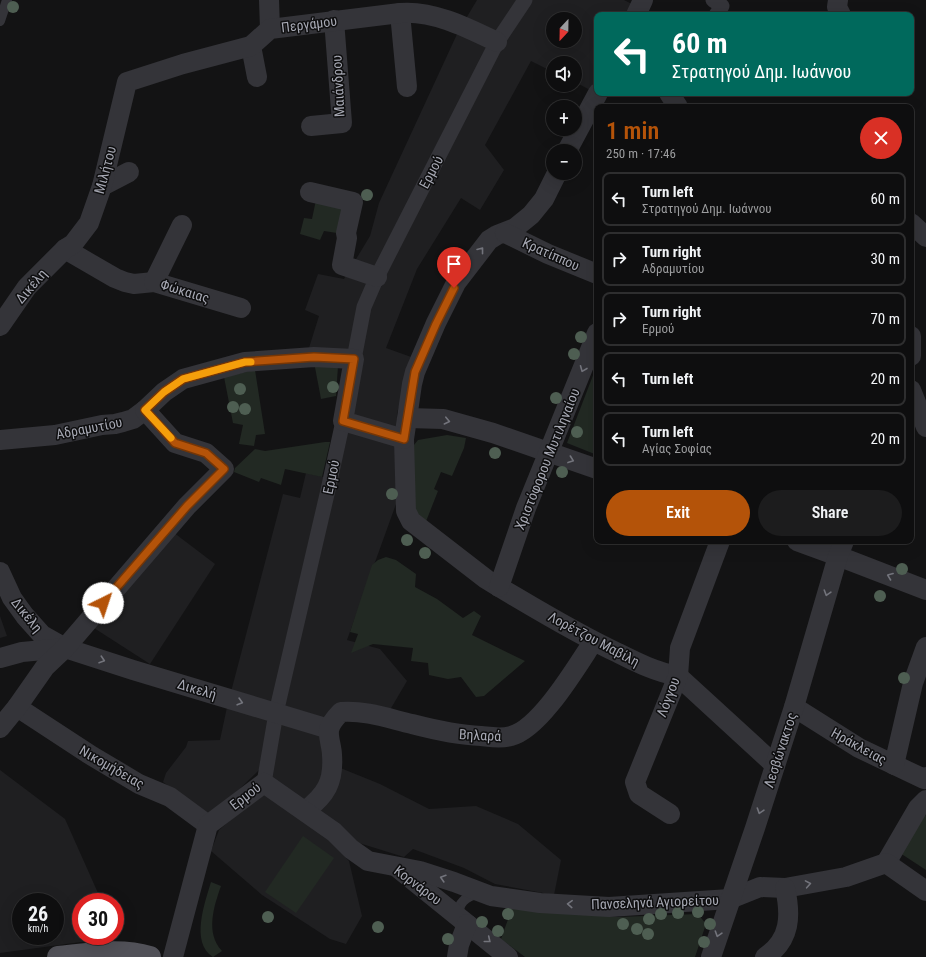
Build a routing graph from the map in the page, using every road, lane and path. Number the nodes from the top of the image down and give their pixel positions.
1 (7, 0) edge
2 (269, 0) edge
3 (525, 0) edge
4 (713, 0) edge
5 (838, 0) edge
6 (718, 12) edge
7 (840, 12) edge
8 (400, 13) junction
9 (334, 20) junction
10 (0, 21) edge
11 (270, 29) junction
12 (497, 42) junction
13 (251, 46) junction
14 (258, 78) dead end
15 (127, 82) joint
16 (406, 86) dead end
17 (596, 96) edge
18 (311, 126) dead end
19 (572, 144) edge
20 (128, 172) dead end
21 (554, 180) edge
22 (102, 186) junction
23 (310, 192) dead end
24 (182, 225) dead end
25 (914, 226) edge
26 (505, 233) junction
27 (926, 238) edge
28 (65, 249) junction
29 (594, 273) edge
30 (377, 277) junction
31 (154, 282) junction
32 (241, 308) dead end
33 (0, 326) edge
34 (594, 340) edge
35 (354, 359) junction
36 (914, 397) edge
37 (145, 410) junction
38 (408, 418) junction
39 (343, 421) junction
40 (926, 427) edge
41 (404, 439) junction
42 (0, 440) edge
43 (549, 452) junction
44 (594, 468) edge
45 (719, 544) edge
46 (816, 544) edge
47 (841, 548) edge
48 (0, 572) edge
49 (499, 587) junction
50 (926, 590) edge
51 (593, 642) junction
52 (926, 647) edge
53 (65, 648) junction
54 (0, 658) edge
55 (678, 676) junction
56 (17, 707) junction
57 (794, 707) junction
58 (276, 713) junction
59 (0, 728) edge
60 (329, 729) junction
61 (775, 765) junction
62 (894, 765) junction
63 (925, 781) edge
64 (264, 783) junction
65 (926, 800) edge
66 (305, 811) junction
67 (670, 814) dead end
68 (208, 825) junction
69 (886, 863) junction
70 (394, 865) junction
71 (785, 888) junction
72 (926, 892) edge
73 (484, 894) junction
74 (730, 899) junction
75 (464, 921) junction
76 (714, 956) edge
77 (58, 957) edge
78 (150, 957) edge
79 (173, 957) edge
80 (457, 957) edge
81 (508, 957) edge
82 (765, 957) edge

1 - 10 lane
2 - 11 street
3 - 12 street, Ερμού
4 - 6 street
5 - 7 street
8 - 9 street, Περγάμου
8 - 12 street, Περγάμου
8 - 16 street
9 - 11 street, Περγάμου
9 - 18 street, Μαιάνδρου
11 - 13 street, Περγάμου
12 - 30 street, Ερμού
13 - 14 street
13 - 15 street, Περγάμου
15 - 22 street, Μιλήτου
17 - 19 street
20 - 22 street
21 - 26 street
22 - 28 street, Μιλήτου
23 - 30 street
24 - 31 street
25 - 27 street
26 - 29 street, Κρατίππου
38 -> 26 street
28 - 31 street, Φώκαιας
28 - 33 street, Δικέλη
30 - 35 street, Ερμού
31 - 32 street, Φώκαιας
34 -> 43 street, Χριστόφορου Μυτιληναίου
35 - 37 street, Αδραμυτίου
35 - 39 street, Ερμού
36 - 40 street
37 - 42 street, Αδραμυτίου
37 - 53 street
38 - 41 street
38 -> 43 street
39 - 41 street
39 - 58 street, Ερμού
41 - 49 street, Λορέτζου Μαβίλη
43 -> 44 street
43 - 49 street, Χριστόφορου Μυτιληναίου
45 - 55 street, Λόγγου
46 - 47 street
50 -> 47 street
47 -> 57 street, Λεσβώνακτος
48 - 53 street, Δικέλη
49 - 51 street, Λορέτζου Μαβίλη
51 - 55 street, Λορέτζου Μαβίλη
51 - 60 street, Βηλαρά
52 - 62 street
53 - 54 street
53 - 56 street
53 -> 58 street, Δικελή
55 - 61 street, Λορέτζου Μαβίλη
55 - 67 street, Λόγγου
56 - 59 street
56 - 68 street, Νικομήδειας
57 - 61 street, Λεσβώνακτος
57 - 62 street, Ηράκλειας
58 - 60 street, Δικελή
58 - 64 street, Ερμού
60 - 66 street
61 -> 74 street, Λεσβώνακτος
62 - 63 street, Ηράκλειας
64 - 66 street, Κορνάρου
64 - 68 street, Ερμού
65 - 69 street
66 - 70 street, Κορνάρου
68 - 79 street
71 -> 69 street, Πανσεληνά Αγιορείτου
69 - 72 street
73 -> 70 street, Πανσεληνά Αγιορείτου
70 - 75 street, Κορνάρου
71 - 74 street, Πανσεληνά Αγιορείτου
71 - 82 street
74 -> 73 street, Πανσεληνά Αγιορείτου
73 - 75 lane
74 -> 76 street, Λεσβώνακτος
75 - 80 street
75 -> 81 street, Κορνάρου
77 - 78 main road

